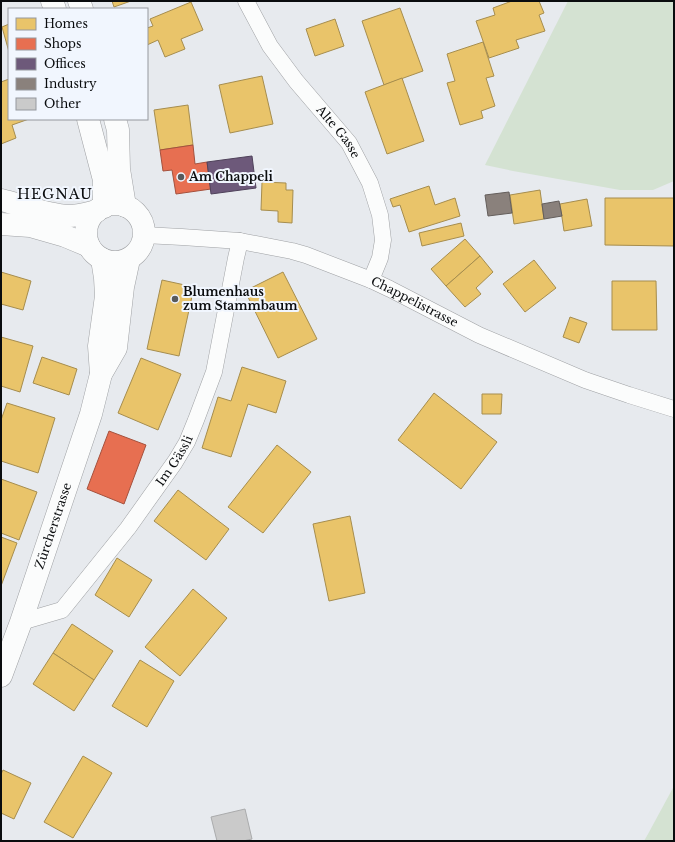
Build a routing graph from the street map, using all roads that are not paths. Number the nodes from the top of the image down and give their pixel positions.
1 (246, 1) edge
2 (88, 120) edge
3 (115, 120) edge
4 (1, 200) edge
5 (108, 208) junction
6 (1, 224) edge
7 (144, 235) junction
8 (240, 241) junction
9 (96, 253) junction
10 (128, 259) junction
11 (371, 280) junction
12 (101, 374) junction
13 (674, 409) edge
14 (20, 622) junction
15 (1, 676) edge

1 - 11 street, Alte Gasse
2 - 5 main road
3 - 5 main road
4 - 5 main road
5 - 7 main road
5 - 9 main road
6 - 9 main road
7 - 8 street, Chappelistrasse
7 - 10 main road
8 - 11 street, Chappelistrasse
8 - 14 street, Im Gässli
9 - 10 main road
9 - 12 main road, Zürcherstrasse
10 - 12 main road, Zürcherstrasse
11 - 13 street, Chappelistrasse
12 - 14 main road, Zürcherstrasse
14 - 15 main road, Zürcherstrasse

